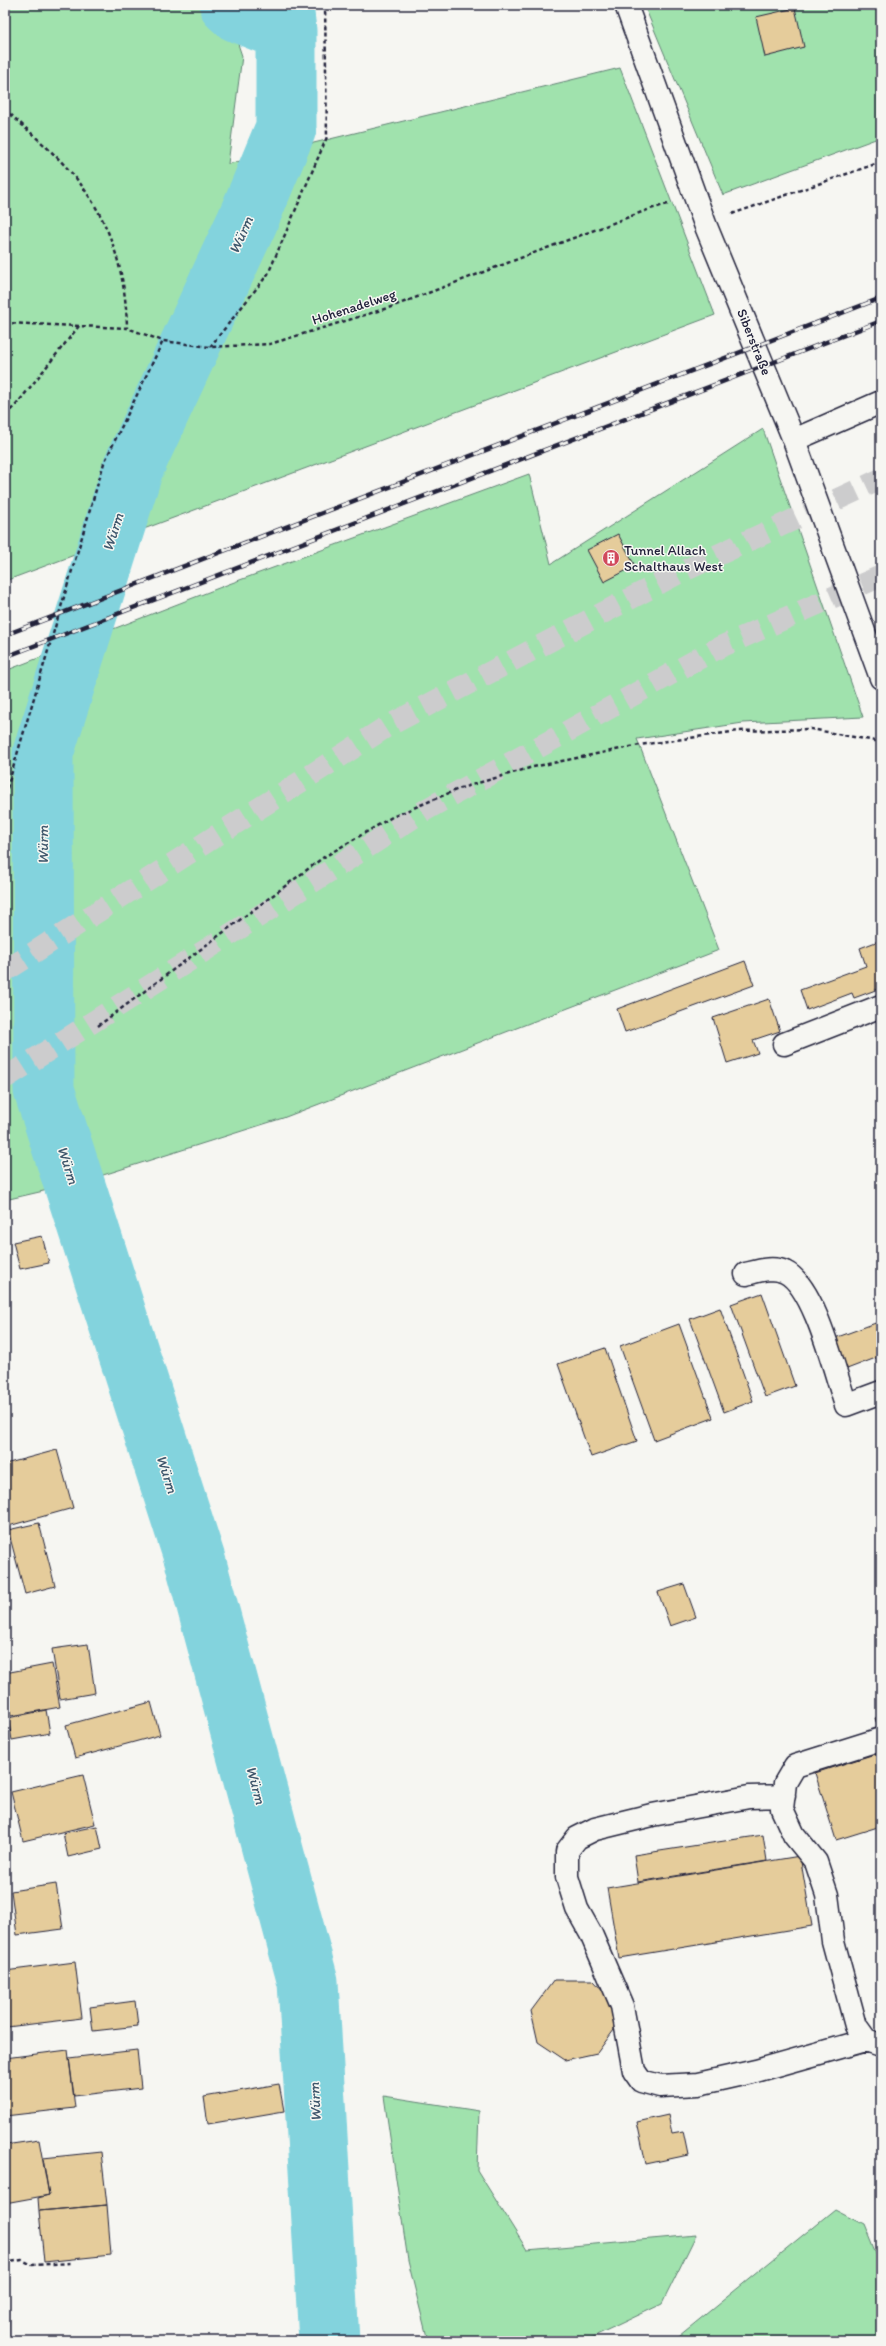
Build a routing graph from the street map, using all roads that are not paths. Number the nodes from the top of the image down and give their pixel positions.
1 (626, 5) edge
2 (881, 402) edge
3 (794, 440) junction
4 (881, 678) edge
5 (881, 1006) edge
6 (784, 1044) dead end
7 (746, 1274) dead end
8 (881, 1392) edge
9 (881, 1739) edge
10 (784, 1796) junction
11 (874, 2042) edge

1 - 3 street, Siberstraße
2 - 3 street
3 - 4 street, Siberstraße
5 - 6 street
7 - 8 street
9 - 10 street
10 - 11 street
10 - 11 street

